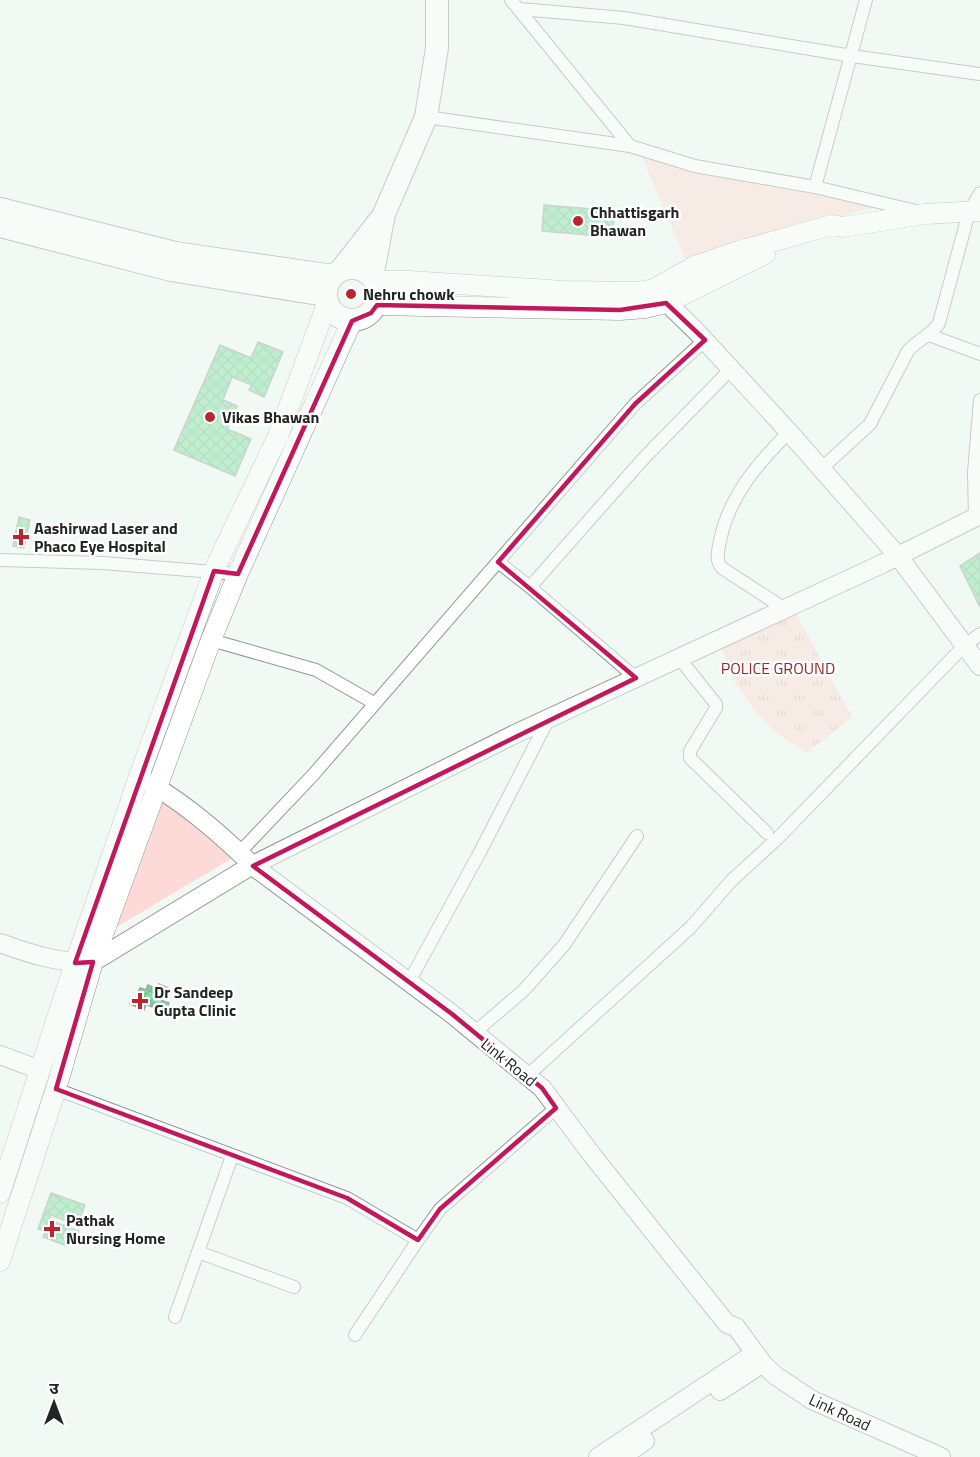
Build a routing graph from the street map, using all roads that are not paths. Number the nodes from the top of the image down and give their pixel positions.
1 (437, 0) edge
2 (866, 0) edge
3 (515, 4) edge
4 (852, 56) junction
5 (980, 74) edge
6 (426, 117) junction
7 (630, 146) junction
8 (815, 187) junction
9 (980, 193) edge
10 (0, 209) edge
11 (974, 211) edge
12 (384, 214) junction
13 (925, 214) junction
14 (0, 226) edge
15 (373, 279) junction
16 (332, 286) junction
17 (660, 296) junction
18 (377, 305) junction
19 (352, 321) junction
20 (930, 335) junction
21 (705, 340) junction
22 (980, 354) edge
23 (731, 369) junction
24 (980, 400) edge
25 (789, 432) junction
26 (822, 468) junction
27 (977, 517) edge
28 (898, 556) junction
29 (0, 560) edge
30 (498, 562) junction
31 (214, 571) junction
32 (238, 574) junction
33 (530, 587) junction
34 (785, 609) junction
35 (980, 634) edge
36 (211, 640) junction
37 (964, 646) junction
38 (679, 658) junction
39 (980, 666) edge
40 (636, 678) junction
41 (374, 703) junction
42 (549, 718) junction
43 (146, 787) junction
44 (767, 833) dead end
45 (637, 836) dead end
46 (240, 852) junction
47 (253, 866) junction
48 (0, 944) edge
49 (84, 963) junction
50 (409, 982) junction
51 (474, 1033) junction
52 (0, 1055) edge
53 (40, 1070) junction
54 (527, 1076) junction
55 (56, 1089) junction
56 (556, 1108) junction
57 (232, 1156) junction
58 (0, 1192) edge
59 (418, 1240) junction
60 (198, 1252) junction
61 (0, 1261) edge
62 (294, 1287) dead end
63 (175, 1317) dead end
64 (727, 1324) junction
65 (355, 1335) dead end
66 (750, 1364) junction
67 (598, 1457) edge
68 (621, 1457) edge
69 (911, 1457) edge
70 (940, 1457) edge

1 - 6 highway
2 - 4 street
3 - 4 street
3 - 7 street
4 - 5 street
4 - 8 street
6 - 7 street
6 - 12 highway
7 - 8 street
8 - 13 street
9 - 11 street
10 - 16 highway
11 - 13 main road
11 - 20 street
12 - 15 highway
12 - 16 highway
13 - 17 main road
14 - 16 highway
15 - 16 highway
15 - 17 main road
15 - 18 highway
16 - 19 highway
16 - 31 main road
17 - 18 main road
17 - 21 street
18 - 19 highway
19 - 32 main road
20 - 22 street
20 - 26 street
21 - 23 street
21 - 30 street
23 - 25 street
23 - 33 street
24 - 27 street
25 - 26 street
25 - 34 street
26 - 28 street
27 - 28 street
28 - 34 street
28 - 37 street
29 - 31 street
30 - 33 street
30 - 41 street
31 - 32 street
31 - 43 main road
32 - 36 main road
33 - 40 street
34 - 38 street
35 - 37 street
36 - 41 street
36 - 43 main road
37 - 39 street
37 - 54 street
38 - 40 street
38 - 44 street
40 - 42 street
41 - 46 street
42 - 47 street
42 - 50 street
43 - 46 street, Link Road
43 - 49 main road
45 - 51 street
46 - 47 street, Link Road
47 - 49 street
47 - 50 street, Link Road
48 - 49 street
49 - 53 main road
49 - 55 main road
50 - 51 street, Link Road
51 - 54 street, Link Road
52 - 53 street
53 - 58 main road
54 - 56 street, Link Road
55 - 57 street
55 - 61 main road
56 - 59 street
56 - 64 street, Link Road
57 - 59 street
57 - 60 street
59 - 65 street
60 - 62 street
60 - 63 street
64 - 66 street, Link Road
64 - 70 street, Link Road
66 - 67 street
66 - 68 street
66 - 69 street, Link Road

